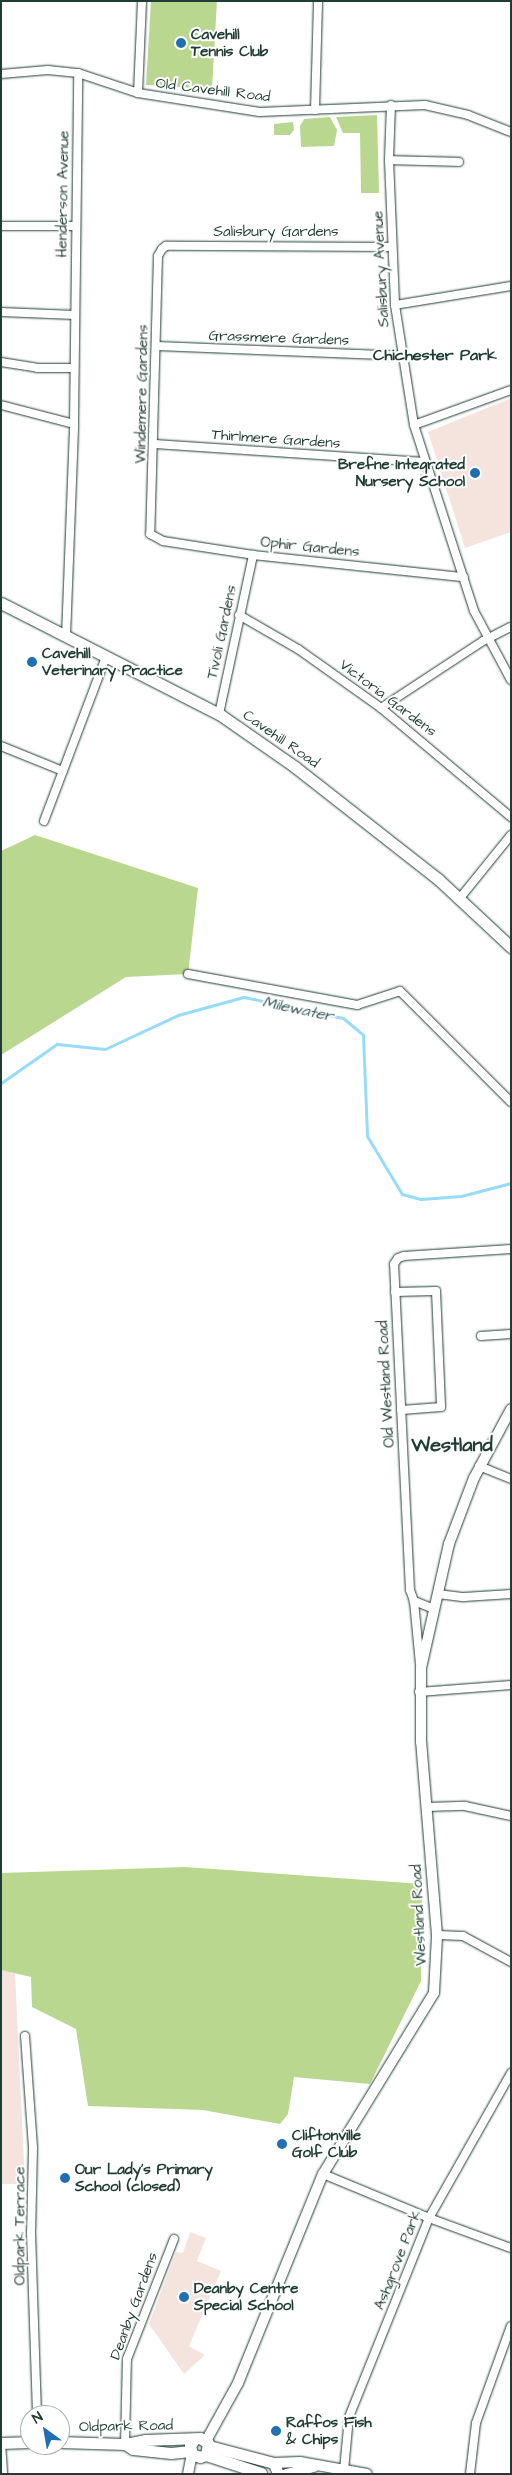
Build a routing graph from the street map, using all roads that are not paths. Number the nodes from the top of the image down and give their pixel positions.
1 (142, 1) edge
2 (318, 1) edge
3 (78, 73) junction
4 (1, 74) edge
5 (138, 93) junction
6 (391, 106) junction
7 (315, 110) junction
8 (511, 132) edge
9 (389, 160) junction
10 (459, 162) dead end
11 (1, 226) edge
12 (76, 226) junction
13 (392, 246) junction
14 (162, 250) joint
15 (511, 286) edge
16 (395, 305) junction
17 (1, 312) edge
18 (75, 315) junction
19 (157, 346) junction
20 (401, 356) junction
21 (1, 362) edge
22 (74, 368) junction
23 (511, 390) edge
24 (1, 405) edge
25 (74, 424) junction
26 (414, 425) junction
27 (155, 444) junction
28 (424, 462) junction
29 (156, 537) joint
30 (253, 555) junction
31 (464, 577) junction
32 (2, 606) edge
33 (239, 616) junction
34 (511, 627) edge
35 (66, 636) junction
36 (488, 640) junction
37 (106, 657) junction
38 (511, 680) edge
39 (381, 708) junction
40 (219, 714) junction
41 (1, 746) edge
42 (63, 771) junction
43 (511, 817) edge
44 (44, 821) dead end
45 (511, 835) edge
46 (460, 898) junction
47 (511, 947) edge
48 (188, 974) dead end
49 (511, 1102) edge
50 (511, 1249) edge
51 (395, 1292) junction
52 (511, 1334) edge
53 (481, 1336) dead end
54 (511, 1409) edge
55 (401, 1410) junction
56 (479, 1466) junction
57 (511, 1478) edge
58 (438, 1594) junction
59 (511, 1594) edge
60 (414, 1601) junction
61 (434, 1609) junction
62 (421, 1668) junction
63 (511, 1685) edge
64 (419, 1692) junction
65 (427, 1807) junction
66 (511, 1816) edge
67 (437, 1935) junction
68 (511, 1962) edge
69 (25, 2036) dead end
70 (511, 2072) edge
71 (323, 2174) junction
72 (429, 2218) junction
73 (174, 2239) dead end
74 (511, 2248) edge
75 (511, 2326) edge
76 (37, 2405) edge
77 (20, 2442) edge
78 (70, 2442) edge
79 (1, 2443) edge
80 (125, 2444) junction
81 (199, 2448) junction
82 (274, 2466) edge
83 (318, 2467) junction
84 (344, 2470) junction
85 (3, 2474) edge
86 (188, 2474) edge
87 (261, 2474) edge
88 (286, 2474) edge
89 (368, 2474) edge
90 (470, 2474) edge

1 - 5 street
2 - 7 street
3 - 4 street, Old Cavehill Road
3 - 5 street, Old Cavehill Road
3 - 12 street, Henderson Avenue
5 - 7 street, Old Cavehill Road
6 - 7 street, Old Cavehill Road
6 - 8 street, Old Cavehill Road
6 - 9 street, Salisbury Avenue
9 - 10 street
9 - 13 street, Salisbury Avenue
11 - 12 street
12 - 18 street, Henderson Avenue
13 - 14 street, Salisbury Gardens
13 - 16 street, Salisbury Avenue
14 - 19 street, Windemere Gardens
15 - 16 street
16 - 20 street, Salisbury Avenue
17 - 18 street
18 - 22 street, Henderson Avenue
19 - 20 street, Grassmere Gardens
19 - 27 street, Windemere Gardens
20 - 26 street, Salisbury Avenue
21 - 22 street
22 - 25 street, Henderson Avenue
23 - 26 street
24 - 25 street
25 - 35 street, Henderson Avenue
26 - 28 street, Salisbury Avenue
27 - 28 street, Thirlmere Gardens
27 - 29 street, Windemere Gardens
28 - 31 street, Salisbury Avenue
29 - 30 street, Ophir Gardens
30 - 31 street, Ophir Gardens
30 - 33 street, Tivoli Gardens
31 - 36 street, Salisbury Avenue
32 - 35 main road, Cavehill Road
33 - 39 street, Victoria Gardens
33 - 40 street, Tivoli Gardens
34 - 36 street
35 - 37 main road, Cavehill Road
36 - 38 street, Salisbury Avenue
36 - 39 street
37 - 40 main road, Cavehill Road
37 - 42 street
39 - 43 street, Victoria Gardens
40 - 46 main road, Cavehill Road
41 - 42 street
42 - 44 street
45 - 46 street
46 - 47 main road, Cavehill Road
48 - 49 street
50 - 51 street, Old Westland Road
51 - 55 street, Old Westland Road
51 - 55 street
52 - 53 street
54 - 56 street, Westland Road
55 - 60 street, Old Westland Road
56 - 57 street
56 - 58 street, Westland Road
58 - 59 street
58 - 61 street, Westland Road
60 - 61 street
60 - 62 street, Old Westland Road
61 - 62 street, Westland Road
62 - 64 street, Westland Road
63 - 64 street
64 - 65 street, Westland Road
65 - 66 street
65 - 67 street, Westland Road
67 - 68 street
67 - 71 street, Westland Road
69 - 76 street, Oldpark Terrace
70 - 72 street, Ashgrove Park
71 - 72 street
71 - 81 street, Westland Road
72 - 74 street
72 - 84 street, Ashgrove Park
73 - 80 street, Deanby Gardens
75 - 90 street
77 - 79 main road
78 - 80 main road, Oldpark Road
79 - 85 street
80 - 81 main road, Oldpark Road
81 - 82 main road
81 - 86 street, Westland Road
81 - 87 main road, Oldpark Road
82 - 83 street
82 - 87 main road
83 - 84 street
83 - 88 street
84 - 89 street

